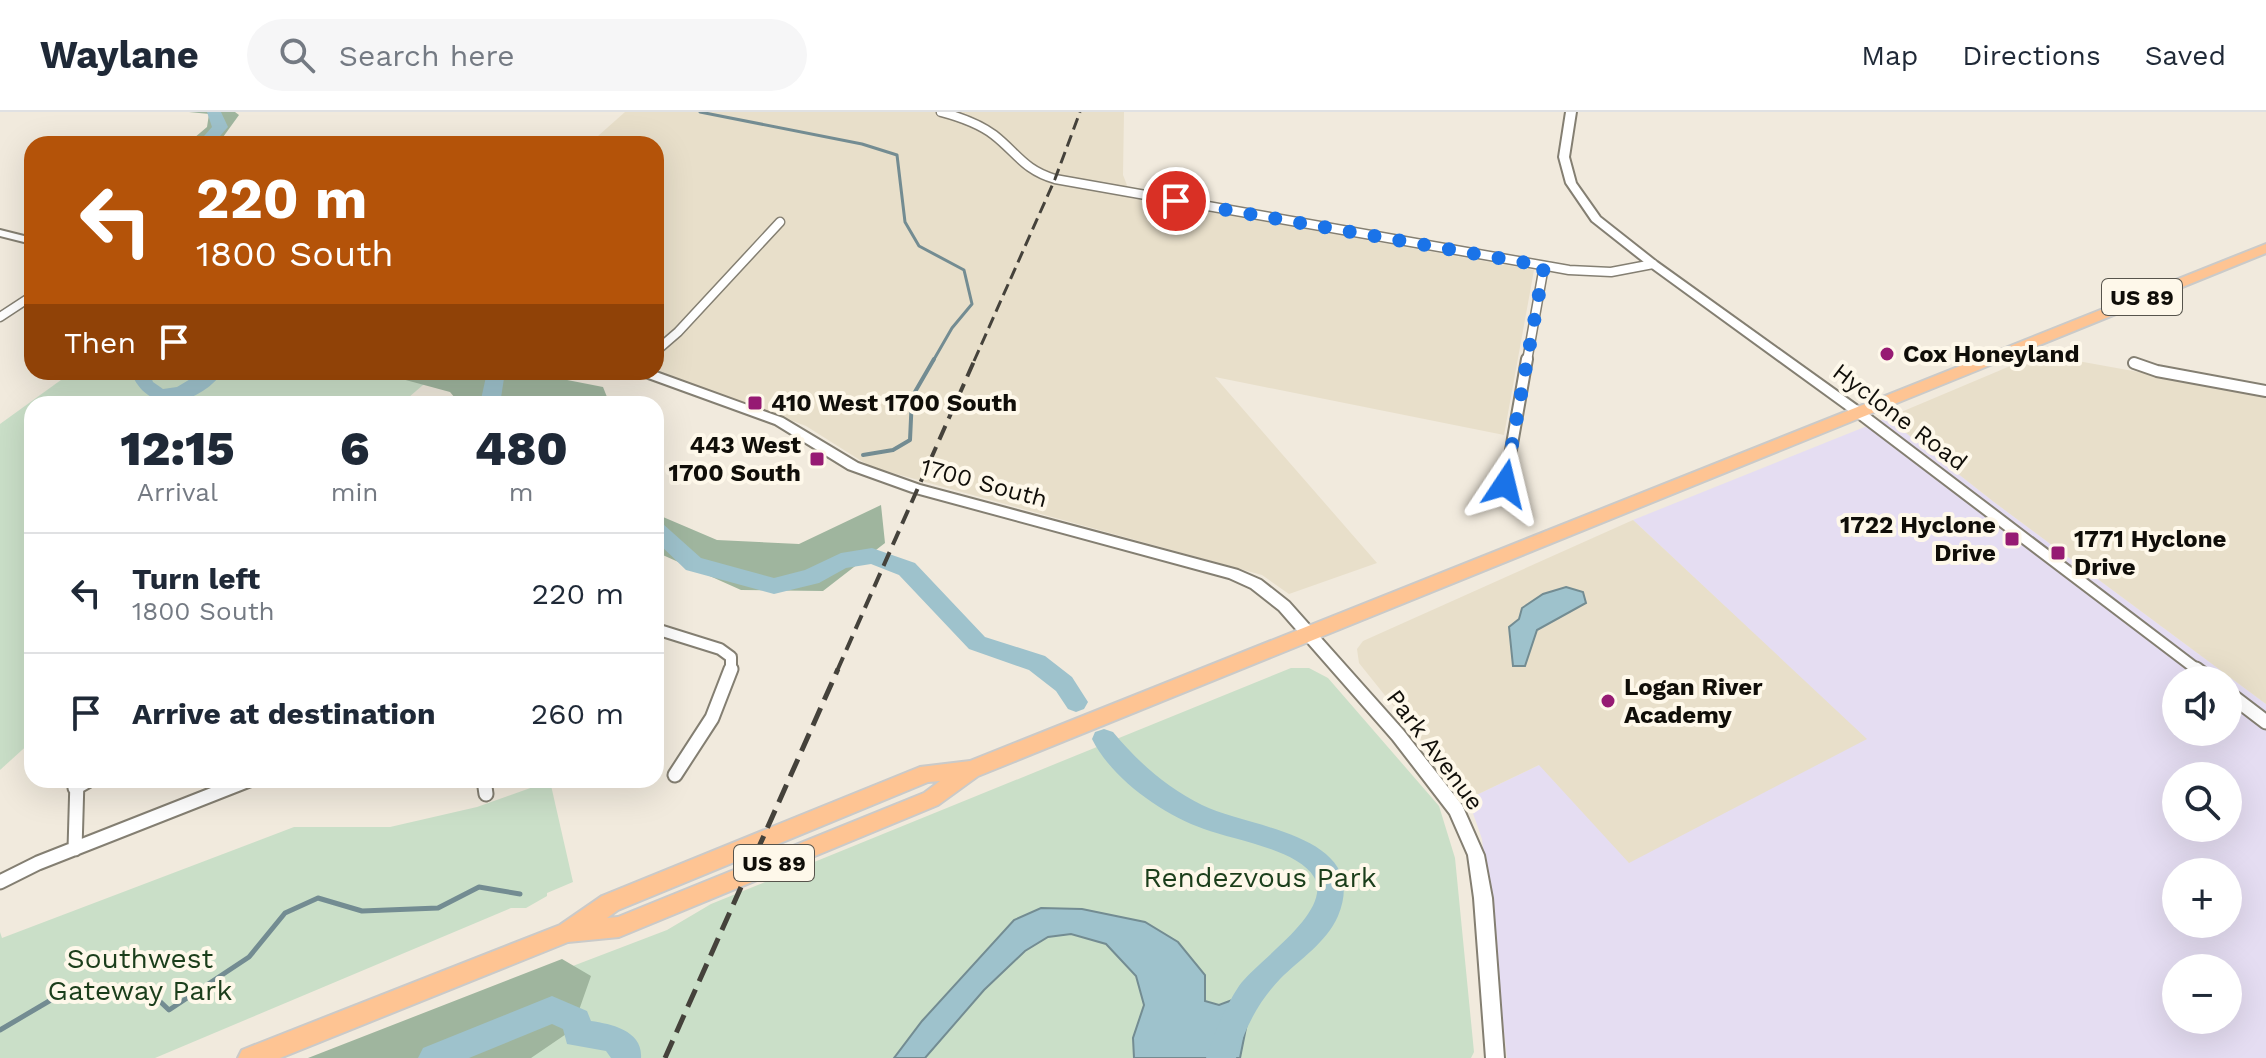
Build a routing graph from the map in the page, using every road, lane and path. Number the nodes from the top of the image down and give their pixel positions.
1 (941, 112) edge
2 (1571, 112) edge
3 (780, 222) dead end
4 (0, 233) edge
5 (24, 239) edge
6 (2266, 248) edge
7 (1653, 264) junction
8 (1544, 266) junction
9 (24, 301) edge
10 (0, 317) edge
11 (664, 344) edge
12 (2134, 363) dead end
13 (664, 379) edge
14 (2266, 391) edge
15 (1858, 412) junction
16 (1505, 484) dead end
17 (664, 632) edge
18 (1309, 632) junction
19 (2193, 666) edge
20 (2242, 704) edge
21 (2266, 722) edge
22 (675, 775) dead end
23 (76, 788) edge
24 (229, 788) edge
25 (485, 788) edge
26 (486, 794) dead end
27 (75, 849) junction
28 (0, 882) edge
29 (250, 1058) edge
30 (1495, 1058) edge

1 - 8 street
2 - 7 street, Hyclone Road
3 - 11 street
4 - 5 street
6 - 15 highway, US 89
7 - 8 street
7 - 15 street, Hyclone Road
8 - 16 street
9 - 10 street
12 - 14 street
13 - 18 street, 1700 South
15 - 18 highway, US 89
15 - 19 street, Hyclone Road
17 - 22 street
18 - 29 highway, US 89
18 - 30 street, Park Avenue
20 - 21 street
23 - 27 street
24 - 27 street
25 - 26 street
27 - 28 street

